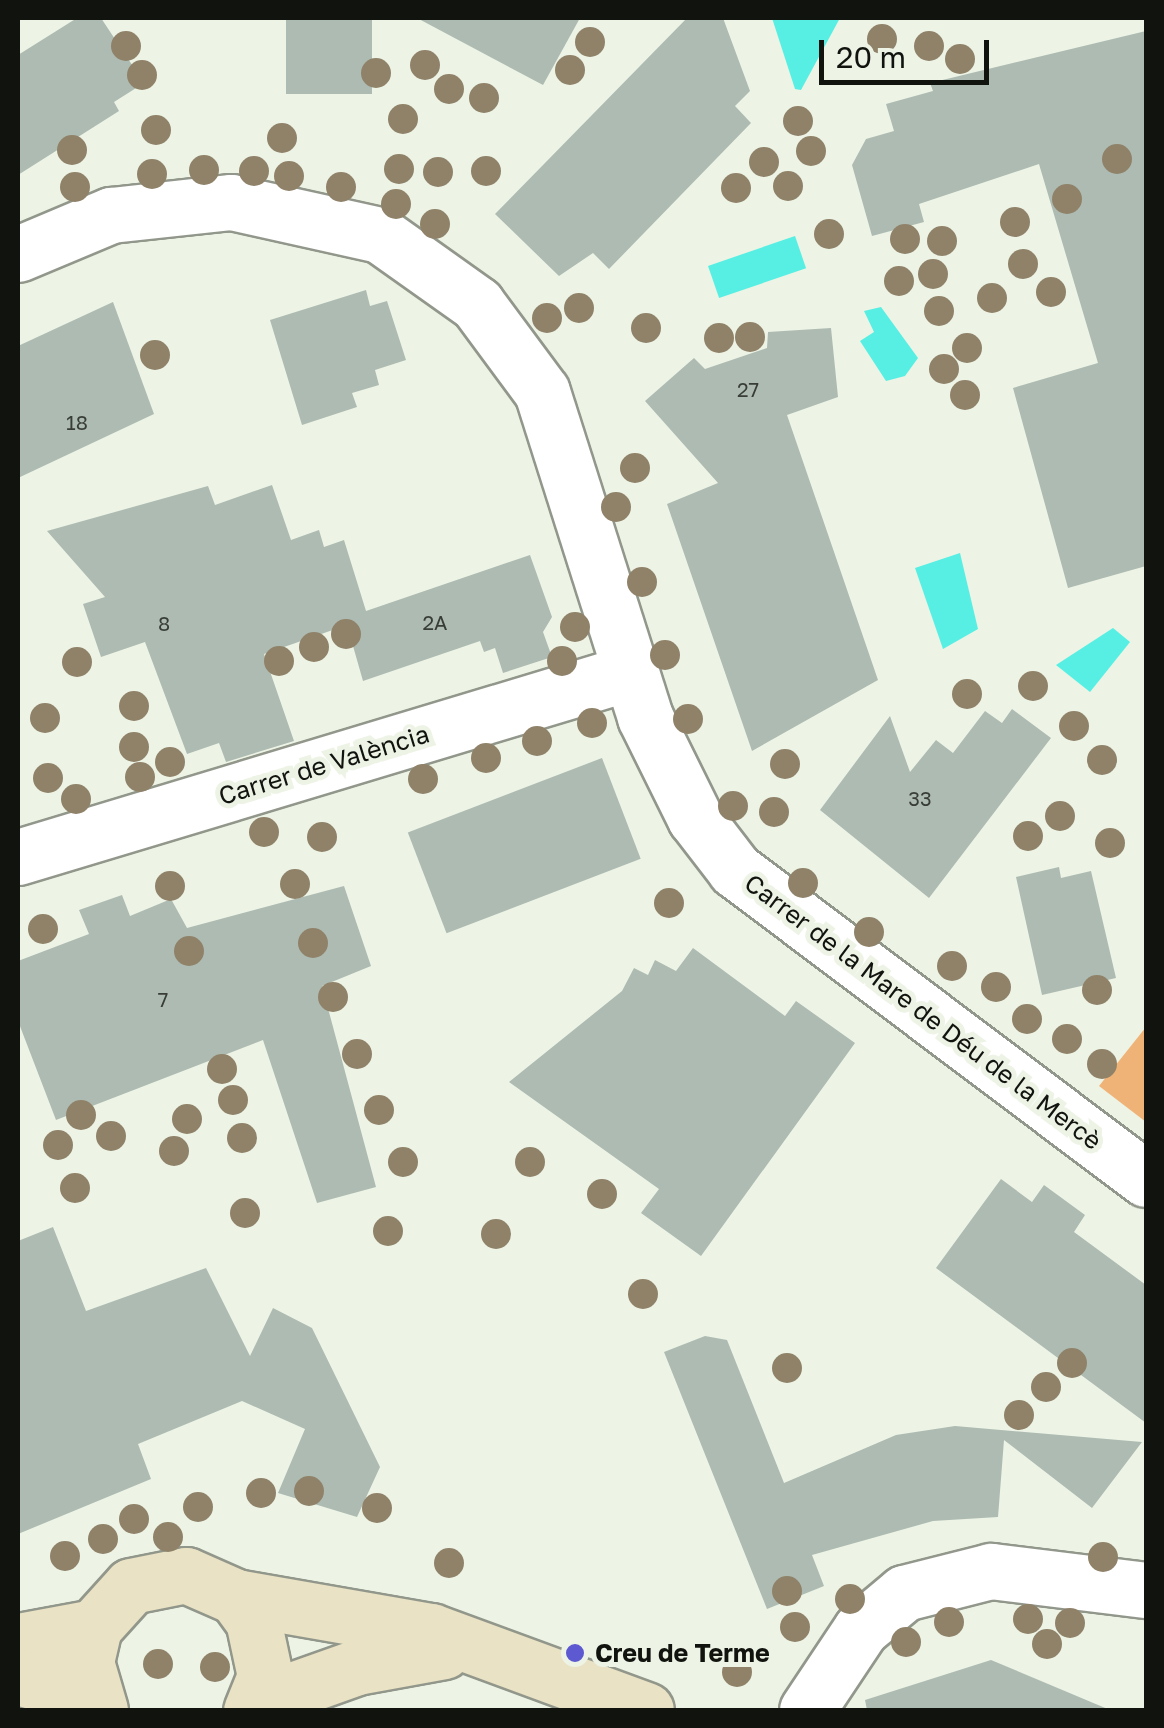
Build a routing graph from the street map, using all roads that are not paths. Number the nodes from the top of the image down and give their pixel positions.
1 (18, 254) edge
2 (630, 672) junction
3 (18, 857) edge
4 (1146, 1179) edge
5 (1146, 1590) edge
6 (236, 1597) junction
7 (94, 1627) junction
8 (18, 1641) edge
9 (467, 1647) junction
10 (18, 1678) edge
11 (96, 1704) edge
12 (254, 1707) edge
13 (646, 1710) edge
14 (808, 1710) edge

1 - 2 street, Carrer de la Mare de Déu de la Mercè
2 - 3 street, Carrer de València
2 - 4 street, Carrer de la Mare de Déu de la Mercè
5 - 14 street
6 - 7 street
6 - 9 street
6 - 12 street
7 - 8 street
7 - 11 street
9 - 12 street
9 - 13 street
10 - 11 street

